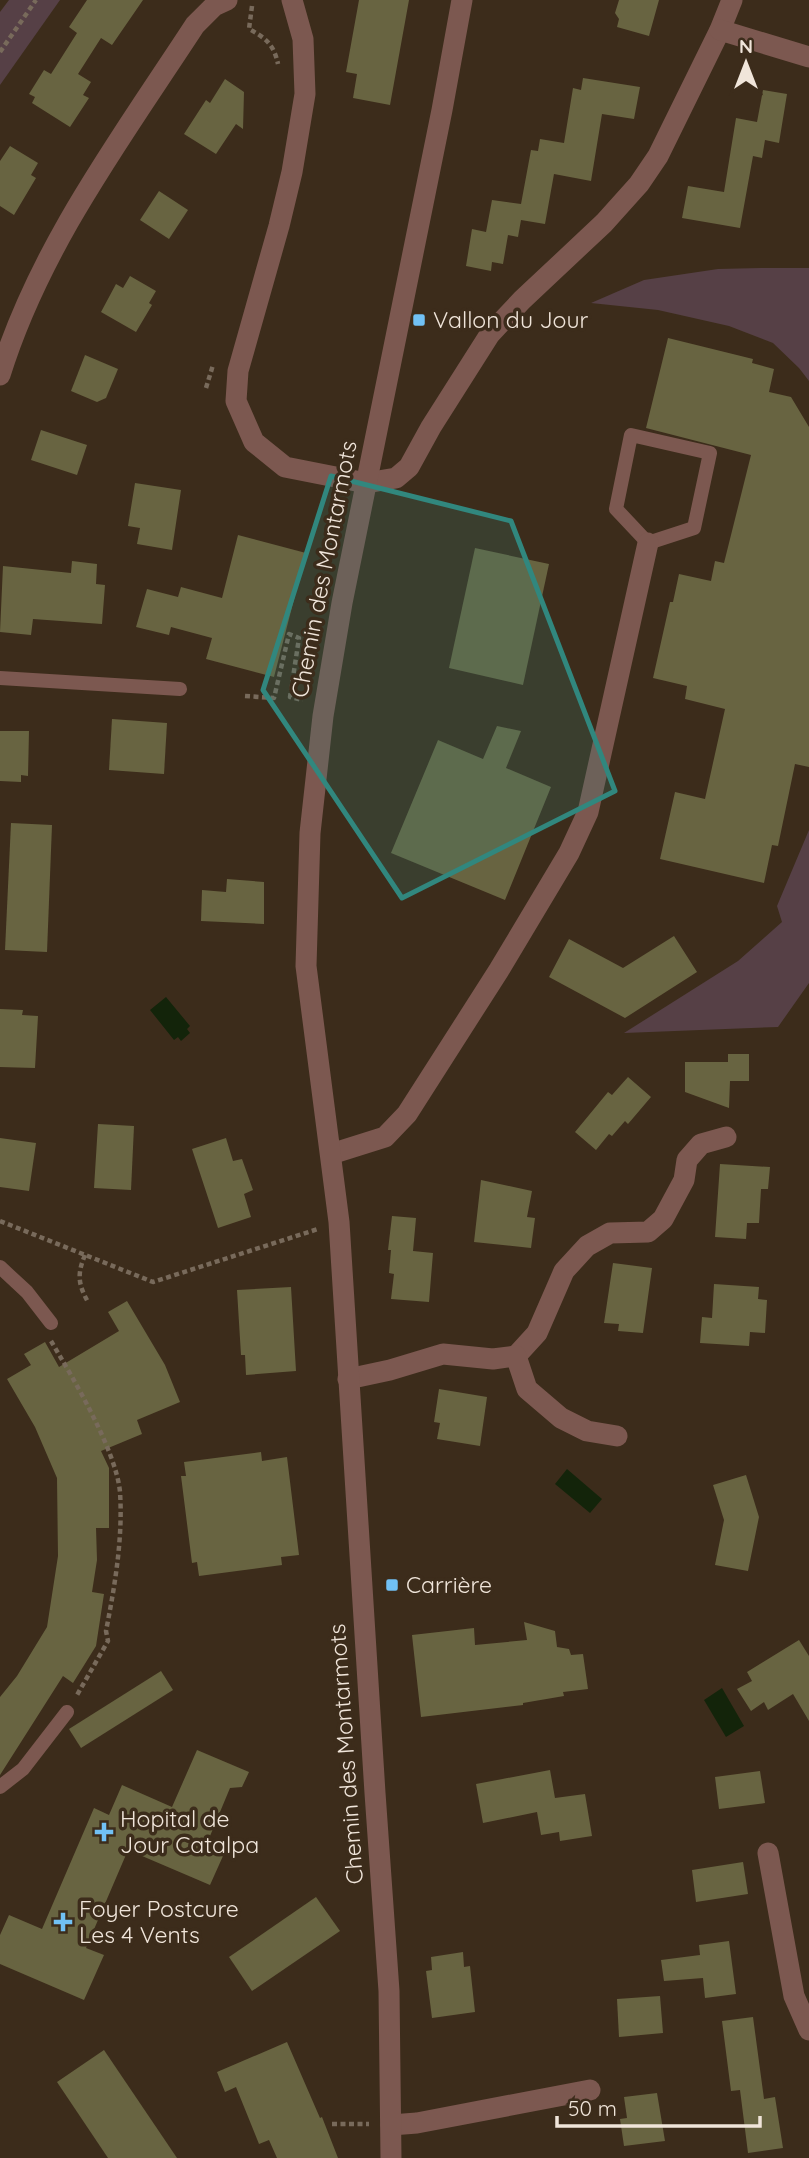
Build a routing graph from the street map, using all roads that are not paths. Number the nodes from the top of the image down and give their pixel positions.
1 (227, 0) edge
2 (292, 0) edge
3 (462, 0) edge
4 (732, 0) edge
5 (720, 30) junction
6 (809, 57) edge
7 (0, 375) edge
8 (366, 483) junction
9 (648, 543) junction
10 (0, 678) edge
11 (180, 689) dead end
12 (726, 1137) dead end
13 (331, 1154) junction
14 (0, 1267) edge
15 (51, 1323) road end
16 (516, 1356) junction
17 (348, 1379) junction
18 (617, 1436) dead end
19 (66, 1712) road end
20 (0, 1787) edge
21 (768, 1853) dead end
22 (809, 2030) edge
23 (590, 2090) dead end
24 (391, 2125) junction
25 (390, 2158) edge

1 - 7 street
2 - 8 street
3 - 8 street, Chemin des Montarmots
4 - 5 street
5 - 6 street
5 - 8 street
8 - 13 street, Chemin des Montarmots
9 - 9 lane
9 - 13 street
10 - 11 lane
12 - 16 street
13 - 17 street, Chemin des Montarmots
14 - 15 lane
16 - 17 street
16 - 18 street
17 - 24 street, Chemin des Montarmots
19 - 20 lane
21 - 22 street
23 - 24 street
24 - 25 street, Chemin des Montarmots

